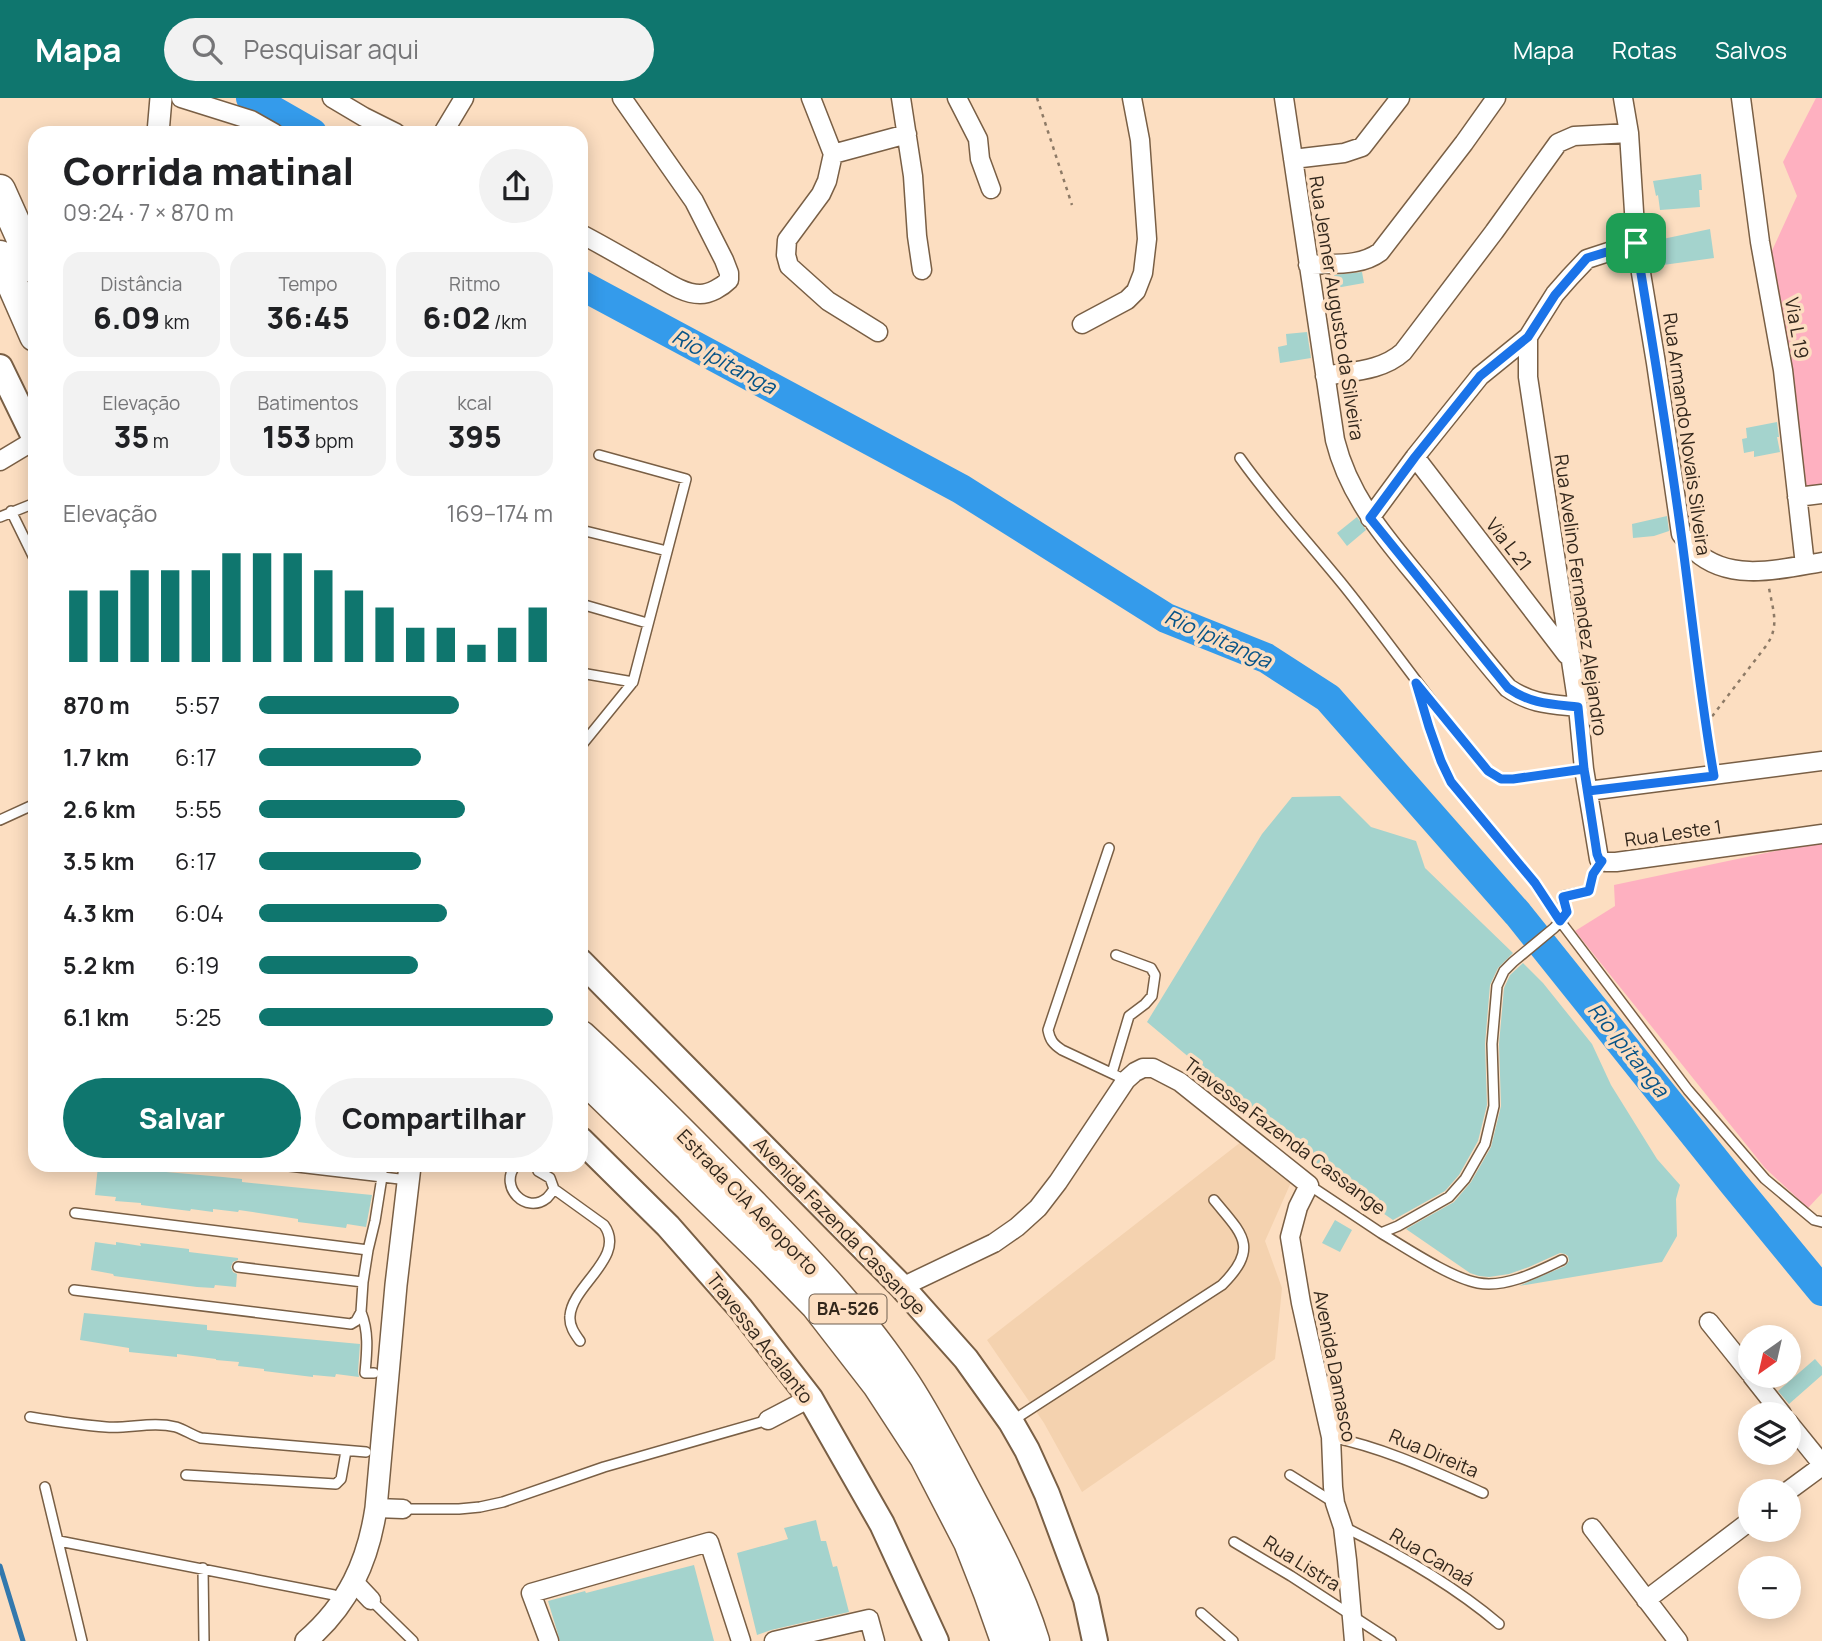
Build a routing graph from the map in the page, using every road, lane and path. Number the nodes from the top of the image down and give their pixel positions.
1 (161, 98) edge
2 (181, 98) edge
3 (332, 98) edge
4 (464, 98) edge
5 (622, 98) edge
6 (811, 98) edge
7 (901, 98) edge
8 (957, 98) edge
9 (1037, 98) edge
10 (1132, 98) edge
11 (1284, 98) edge
12 (1400, 98) edge
13 (1496, 98) edge
14 (1623, 98) edge
15 (1741, 98) edge
16 (159, 126) edge
17 (262, 126) edge
18 (382, 126) edge
19 (447, 126) edge
20 (1629, 133) junction
21 (907, 134) junction
22 (833, 154) junction
23 (1293, 159) junction
24 (991, 189) dead end
25 (0, 190) edge
26 (1072, 205) dead end
27 (588, 238) edge
28 (1636, 243) junction
29 (28, 252) edge
30 (0, 257) edge
31 (1308, 265) junction
32 (922, 270) dead end
33 (28, 320) edge
34 (1082, 324) dead end
35 (878, 332) dead end
36 (1528, 337) junction
37 (0, 367) edge
38 (1325, 376) junction
39 (28, 425) edge
40 (28, 444) edge
41 (599, 455) dead end
42 (1415, 457) junction
43 (1240, 458) dead end
44 (0, 461) edge
45 (1822, 494) edge
46 (1797, 497) junction
47 (28, 505) edge
48 (11, 511) junction
49 (0, 517) edge
50 (1370, 518) junction
51 (588, 532) edge
52 (1681, 534) junction
53 (28, 546) edge
54 (667, 551) junction
55 (1814, 564) edge
56 (1766, 571) junction
57 (588, 606) edge
58 (647, 623) junction
59 (1569, 657) junction
60 (588, 674) edge
61 (633, 682) junction
62 (1416, 683) junction
63 (1578, 707) junction
64 (1705, 725) junction
65 (588, 737) edge
66 (1822, 761) edge
67 (1584, 769) junction
68 (1714, 776) junction
69 (1588, 791) junction
70 (28, 807) edge
71 (0, 820) edge
72 (1822, 834) edge
73 (1109, 848) dead end
74 (1602, 861) junction
75 (1557, 924) junction
76 (1116, 956) dead end
77 (588, 969) edge
78 (588, 1043) edge
79 (1119, 1077) junction
80 (588, 1082) edge
81 (588, 1147) edge
82 (340, 1172) edge
83 (382, 1172) edge
84 (510, 1172) edge
85 (545, 1172) edge
86 (409, 1173) edge
87 (382, 1177) junction
88 (1309, 1185) junction
89 (554, 1189) junction
90 (1214, 1200) dead end
91 (75, 1213) dead end
92 (1822, 1222) edge
93 (1381, 1233) junction
94 (368, 1250) junction
95 (1562, 1260) dead end
96 (238, 1267) dead end
97 (363, 1282) junction
98 (902, 1287) junction
99 (74, 1290) dead end
100 (361, 1312) junction
101 (1709, 1322) dead end
102 (580, 1341) dead end
103 (1738, 1358) edge
104 (374, 1373) dead end
105 (1762, 1388) edge
106 (810, 1398) junction
107 (1773, 1402) edge
108 (30, 1417) dead end
109 (768, 1420) joint
110 (1011, 1422) junction
111 (1331, 1437) junction
112 (1801, 1438) edge
113 (346, 1451) junction
114 (374, 1452) junction
115 (1822, 1465) edge
116 (186, 1475) dead end
117 (1290, 1475) dead end
118 (1801, 1481) edge
119 (45, 1487) dead end
120 (1483, 1493) dead end
121 (1335, 1503) junction
122 (376, 1508) junction
123 (403, 1509) joint
124 (1343, 1527) junction
125 (1592, 1528) dead end
126 (1738, 1530) edge
127 (59, 1541) junction
128 (1234, 1542) dead end
129 (203, 1569) junction
130 (344, 1591) junction
131 (372, 1600) joint
132 (1646, 1600) junction
133 (1201, 1613) dead end
134 (1352, 1615) junction
135 (1499, 1624) dead end
136 (82, 1641) edge
137 (204, 1641) edge
138 (306, 1641) edge
139 (413, 1641) edge
140 (549, 1641) edge
141 (741, 1641) edge
142 (774, 1641) edge
143 (875, 1641) edge
144 (936, 1641) edge
145 (1006, 1641) edge
146 (1034, 1641) edge
147 (1095, 1641) edge
148 (1233, 1641) edge
149 (1354, 1641) edge
150 (1391, 1641) edge
151 (1678, 1641) edge

1 - 16 street
2 - 17 street
3 - 18 street
4 - 19 street
5 - 27 street
6 - 22 street
7 - 21 street
8 - 24 street
9 - 26 path
10 - 34 street
11 - 23 street, Rua Jenner Augusto da Silveira
12 - 23 street
13 - 31 street
14 - 20 street, Rua Armando Novais Silveira
15 - 46 street, Via L 19
20 - 28 street, Rua Armando Novais Silveira
20 - 38 street
21 - 22 street
21 - 32 street
22 - 35 street
23 - 31 street, Rua Jenner Augusto da Silveira
25 - 29 highway
28 - 36 street
28 - 52 street, Rua Armando Novais Silveira
30 - 33 highway
31 - 38 street, Rua Jenner Augusto da Silveira
36 - 42 street
36 - 59 street, Rua Avelino Fernandez Alejandro
37 - 39 main road
38 - 50 street, Rua Jenner Augusto da Silveira
40 - 44 street
41 - 54 lane
42 - 50 street
42 - 59 street, Via L 21
43 - 62 lane
45 - 46 street
46 - 55 street, Via L 19
47 - 48 lane
48 - 49 lane
48 - 53 lane
50 - 63 street, Rua Jenner Augusto da Silveira
51 - 54 lane
52 - 56 street
52 - 64 path, Rua Armando Novais Silveira
54 - 58 lane
55 - 56 street
56 - 64 path
57 - 58 lane
58 - 61 lane
59 - 63 street, Rua Avelino Fernandez Alejandro
60 - 61 lane
61 - 65 lane
62 - 67 lane
62 - 75 lane
63 - 67 street, Rua Avelino Fernandez Alejandro
64 - 68 path, Rua Armando Novais Silveira
66 - 68 street
67 - 69 street, Rua Avelino Fernandez Alejandro
68 - 69 street
69 - 74 street, Rua Leste 1
70 - 71 lane
72 - 74 street, Rua Leste 1
73 - 79 lane
74 - 75 lane
75 - 92 lane
75 - 93 lane
76 - 79 lane
77 - 98 main road, Avenida Fazenda Cassange
78 - 146 highway, Estrada CIA Aeroporto / BA-526
79 - 88 street, Travessa Fazenda Cassange
79 - 98 street
80 - 145 highway, Estrada CIA Aeroporto / BA-526
81 - 106 main road, Travessa Acalanto
82 - 87 lane
83 - 87 lane
84 - 89 lane
85 - 89 lane
86 - 87 lane
86 - 114 street
87 - 94 lane
88 - 93 lane, Travessa Fazenda Cassange
88 - 111 street, Avenida Damasco
89 - 102 lane
90 - 110 lane
91 - 94 lane
93 - 95 lane, Travessa Fazenda Cassange
94 - 97 lane
96 - 97 lane
97 - 100 lane
98 - 110 main road, Avenida Fazenda Cassange
99 - 100 lane
100 - 104 lane
101 - 103 street
105 - 107 street
106 - 109 street
106 - 144 main road, Travessa Acalanto
108 - 113 lane
109 - 123 lane
110 - 147 main road, Avenida Fazenda Cassange
111 - 120 lane, Rua Direita
111 - 121 street, Avenida Damasco
112 - 115 street
113 - 114 lane
113 - 116 lane
114 - 122 street
115 - 118 street
117 - 121 lane
119 - 127 lane
121 - 124 street, Avenida Damasco
122 - 123 street
122 - 130 street
124 - 134 street, Avenida Damasco
124 - 135 lane, Rua Canaá
125 - 132 street
126 - 132 street
127 - 129 lane
127 - 136 lane
128 - 134 lane, Rua Listra
129 - 130 lane
129 - 137 lane
130 - 131 street
130 - 138 street
131 - 139 lane
132 - 151 street
133 - 148 lane
134 - 149 street, Avenida Damasco
134 - 150 lane, Rua Listra
140 - 141 street
142 - 143 street

